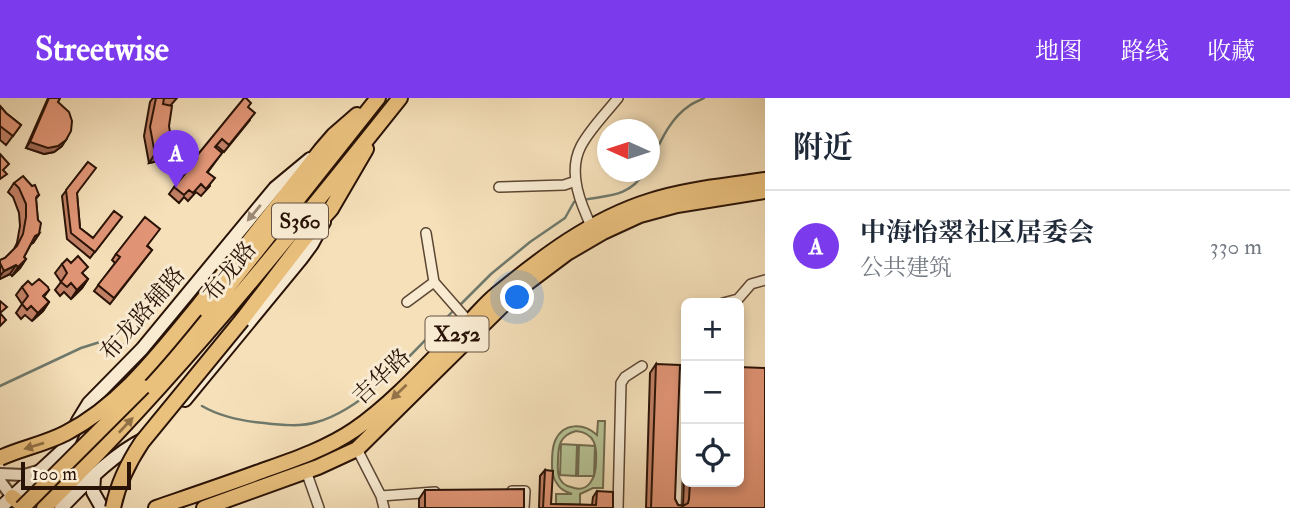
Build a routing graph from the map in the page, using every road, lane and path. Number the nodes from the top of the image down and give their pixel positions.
1 (377, 98) edge
2 (400, 98) edge
3 (618, 98) edge
4 (382, 121) junction
5 (321, 150) junction
6 (765, 180) edge
7 (577, 183) junction
8 (499, 187) dead end
9 (765, 191) edge
10 (331, 209) junction
11 (591, 226) junction
12 (426, 233) dead end
13 (765, 280) edge
14 (434, 282) junction
15 (739, 298) edge
16 (407, 302) dead end
17 (469, 322) junction
18 (194, 339) junction
19 (642, 366) dead end
20 (681, 374) edge
21 (148, 391) junction
22 (358, 449) junction
23 (0, 458) edge
24 (41, 470) junction
25 (306, 471) junction
26 (0, 474) edge
27 (94, 477) junction
28 (0, 481) edge
29 (498, 491) edge
30 (446, 492) edge
31 (381, 496) junction
32 (20, 504) edge
33 (0, 508) edge
34 (44, 508) edge
35 (61, 508) edge
36 (102, 508) edge
37 (113, 508) edge
38 (156, 508) edge
39 (204, 508) edge
40 (319, 508) edge
41 (384, 508) edge
42 (524, 508) edge
43 (618, 508) edge
44 (676, 508) edge

1 - 5 main road
1 - 18 main road, 布龙路 / S360
2 - 4 main road, 布龙路 / S360
3 - 7 street
4 - 10 main road
4 - 18 main road, 布龙路 / S360
5 -> 23 main road, bridge
5 -> 24 main road, 布龙路辅路
6 - 11 main road, 吉华路 / X252
7 - 8 street
7 - 11 street
9 - 11 main road, 吉华路 / X252
10 - 27 main road
10 - 37 main road, bridge
11 - 17 main road, 吉华路 / X252
11 - 22 main road, 吉华路 / X252
12 - 14 street
13 - 15 street
14 - 16 street
14 - 17 street
17 -> 38 main road, 吉华路 / X252
18 - 21 main road, S360
19 - 43 street
20 - 44 street
21 - 32 main road, S360, bridge
34 -> 21 main road, S360
22 - 25 main road, 吉华路 / X252
22 - 31 street
24 - 26 street
24 - 32 main road, 布龙路辅路
25 - 39 main road, 吉华路 / X252
25 - 40 street
27 - 35 main road
27 - 36 main road
28 - 32 street
29 - 42 street
30 - 31 street
31 - 41 street
32 - 33 main road, 布龙路辅路

